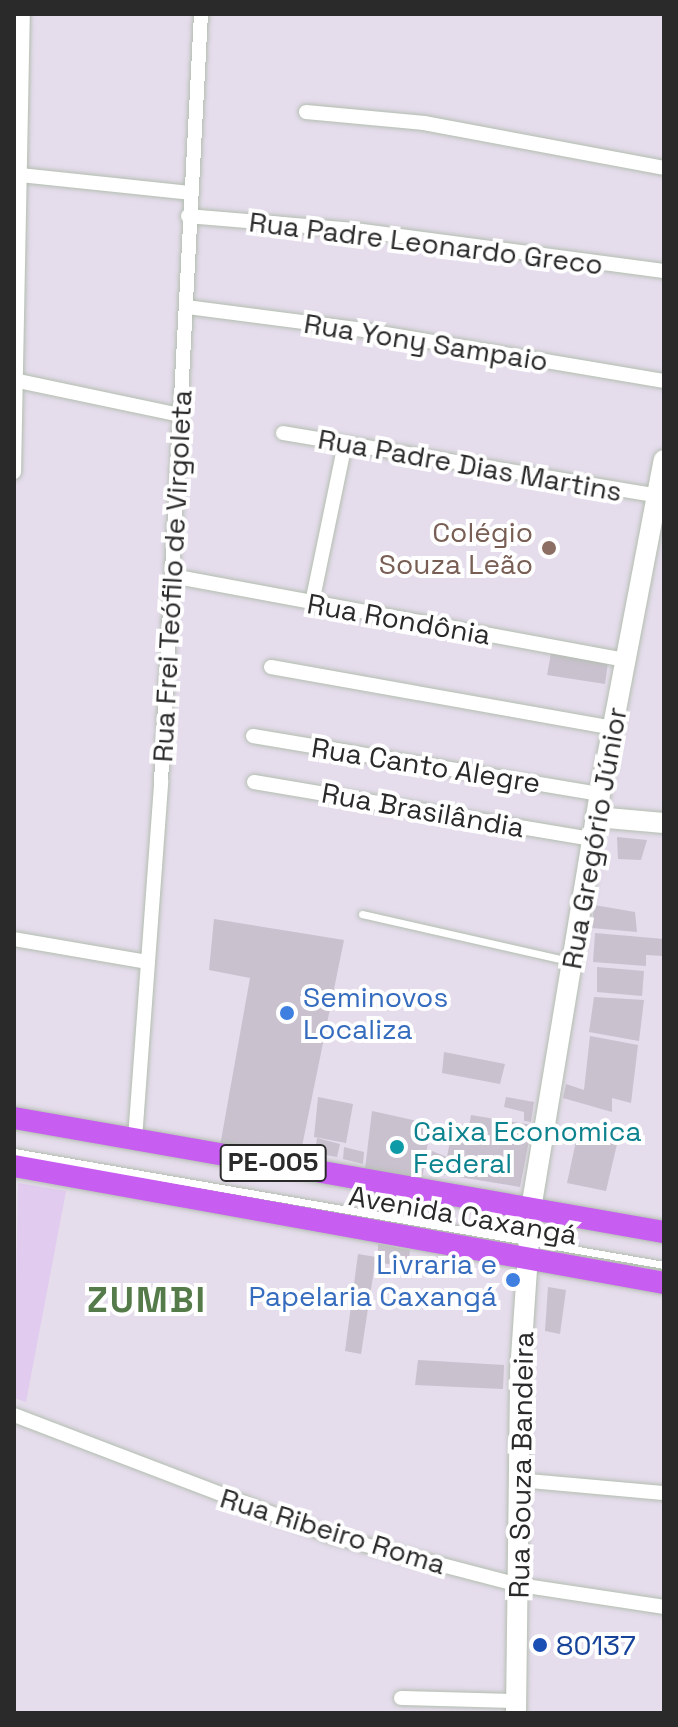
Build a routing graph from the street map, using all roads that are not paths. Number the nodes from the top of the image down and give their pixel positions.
1 (23, 14) edge
2 (201, 14) edge
3 (306, 112) dead end
4 (664, 168) edge
5 (20, 175) junction
6 (190, 193) junction
7 (188, 216) junction
8 (664, 271) edge
9 (187, 307) junction
10 (15, 380) edge
11 (664, 381) edge
12 (180, 415) junction
13 (283, 433) dead end
14 (345, 444) junction
15 (664, 465) edge
16 (14, 472) edge
17 (658, 496) junction
18 (172, 576) junction
19 (312, 603) junction
20 (627, 660) junction
21 (271, 667) dead end
22 (612, 728) junction
23 (253, 736) dead end
24 (254, 782) dead end
25 (600, 794) junction
26 (596, 817) junction
27 (664, 823) edge
28 (592, 839) junction
29 (362, 914) dead end
30 (14, 939) edge
31 (571, 961) junction
32 (147, 962) junction
33 (14, 1118) edge
34 (14, 1128) edge
35 (135, 1139) junction
36 (14, 1152) edge
37 (14, 1166) edge
38 (531, 1213) junction
39 (664, 1232) edge
40 (664, 1242) edge
41 (528, 1249) junction
42 (664, 1265) edge
43 (664, 1283) edge
44 (14, 1415) edge
45 (518, 1480) junction
46 (664, 1493) edge
47 (519, 1585) junction
48 (664, 1607) edge
49 (401, 1698) dead end
50 (516, 1707) edge

1 - 5 street
2 - 6 street, Rua Frei Teófilo de Virgoleta
3 - 4 street
5 - 6 street
5 - 10 street
6 - 7 street, Rua Frei Teófilo de Virgoleta
7 - 8 street, Rua Padre Leonardo Greco
7 - 9 street, Rua Frei Teófilo de Virgoleta
9 - 11 street, Rua Yony Sampaio
9 - 12 street, Rua Frei Teófilo de Virgoleta
10 - 12 street
10 - 16 street
12 - 18 street, Rua Frei Teófilo de Virgoleta
13 - 14 street, Rua Padre Dias Martins
14 - 17 street, Rua Padre Dias Martins
14 - 19 street
15 - 17 main road, Rua Gregório Júnior
17 - 20 main road, Rua Gregório Júnior
18 - 19 street, Rua Rondônia
18 - 32 street, Rua Frei Teófilo de Virgoleta
19 - 20 street, Rua Rondônia
20 - 22 main road, Rua Gregório Júnior
21 - 22 street
22 - 25 main road, Rua Gregório Júnior
23 - 25 street, Rua Canto Alegre
24 - 28 street, Rua Brasilândia
25 - 26 main road, Rua Gregório Júnior
26 - 27 main road
26 - 28 main road, Rua Gregório Júnior
28 - 31 main road, Rua Gregório Júnior
29 - 31 lane
30 - 32 street
31 - 38 main road, Rua Gregório Júnior
32 - 35 street, Rua Frei Teófilo de Virgoleta
33 - 35 main road, Avenida Caxangá / PE-005
34 - 38 lane
35 - 38 main road, Avenida Caxangá / PE-005
36 - 41 lane
37 - 41 main road, Avenida Caxangá / PE-005
38 - 39 main road, Avenida Caxangá / PE-005
38 - 40 lane
38 - 41 main road, Rua Souza Bandeira
41 - 42 lane
41 - 43 main road, Avenida Caxangá / PE-005
41 - 45 main road, Rua Souza Bandeira
44 - 47 street, Rua Ribeiro Roma
45 - 46 street
45 - 47 main road, Rua Souza Bandeira
47 - 48 street, Rua Ribeiro Roma
47 - 50 main road, Rua Souza Bandeira
49 - 50 street

